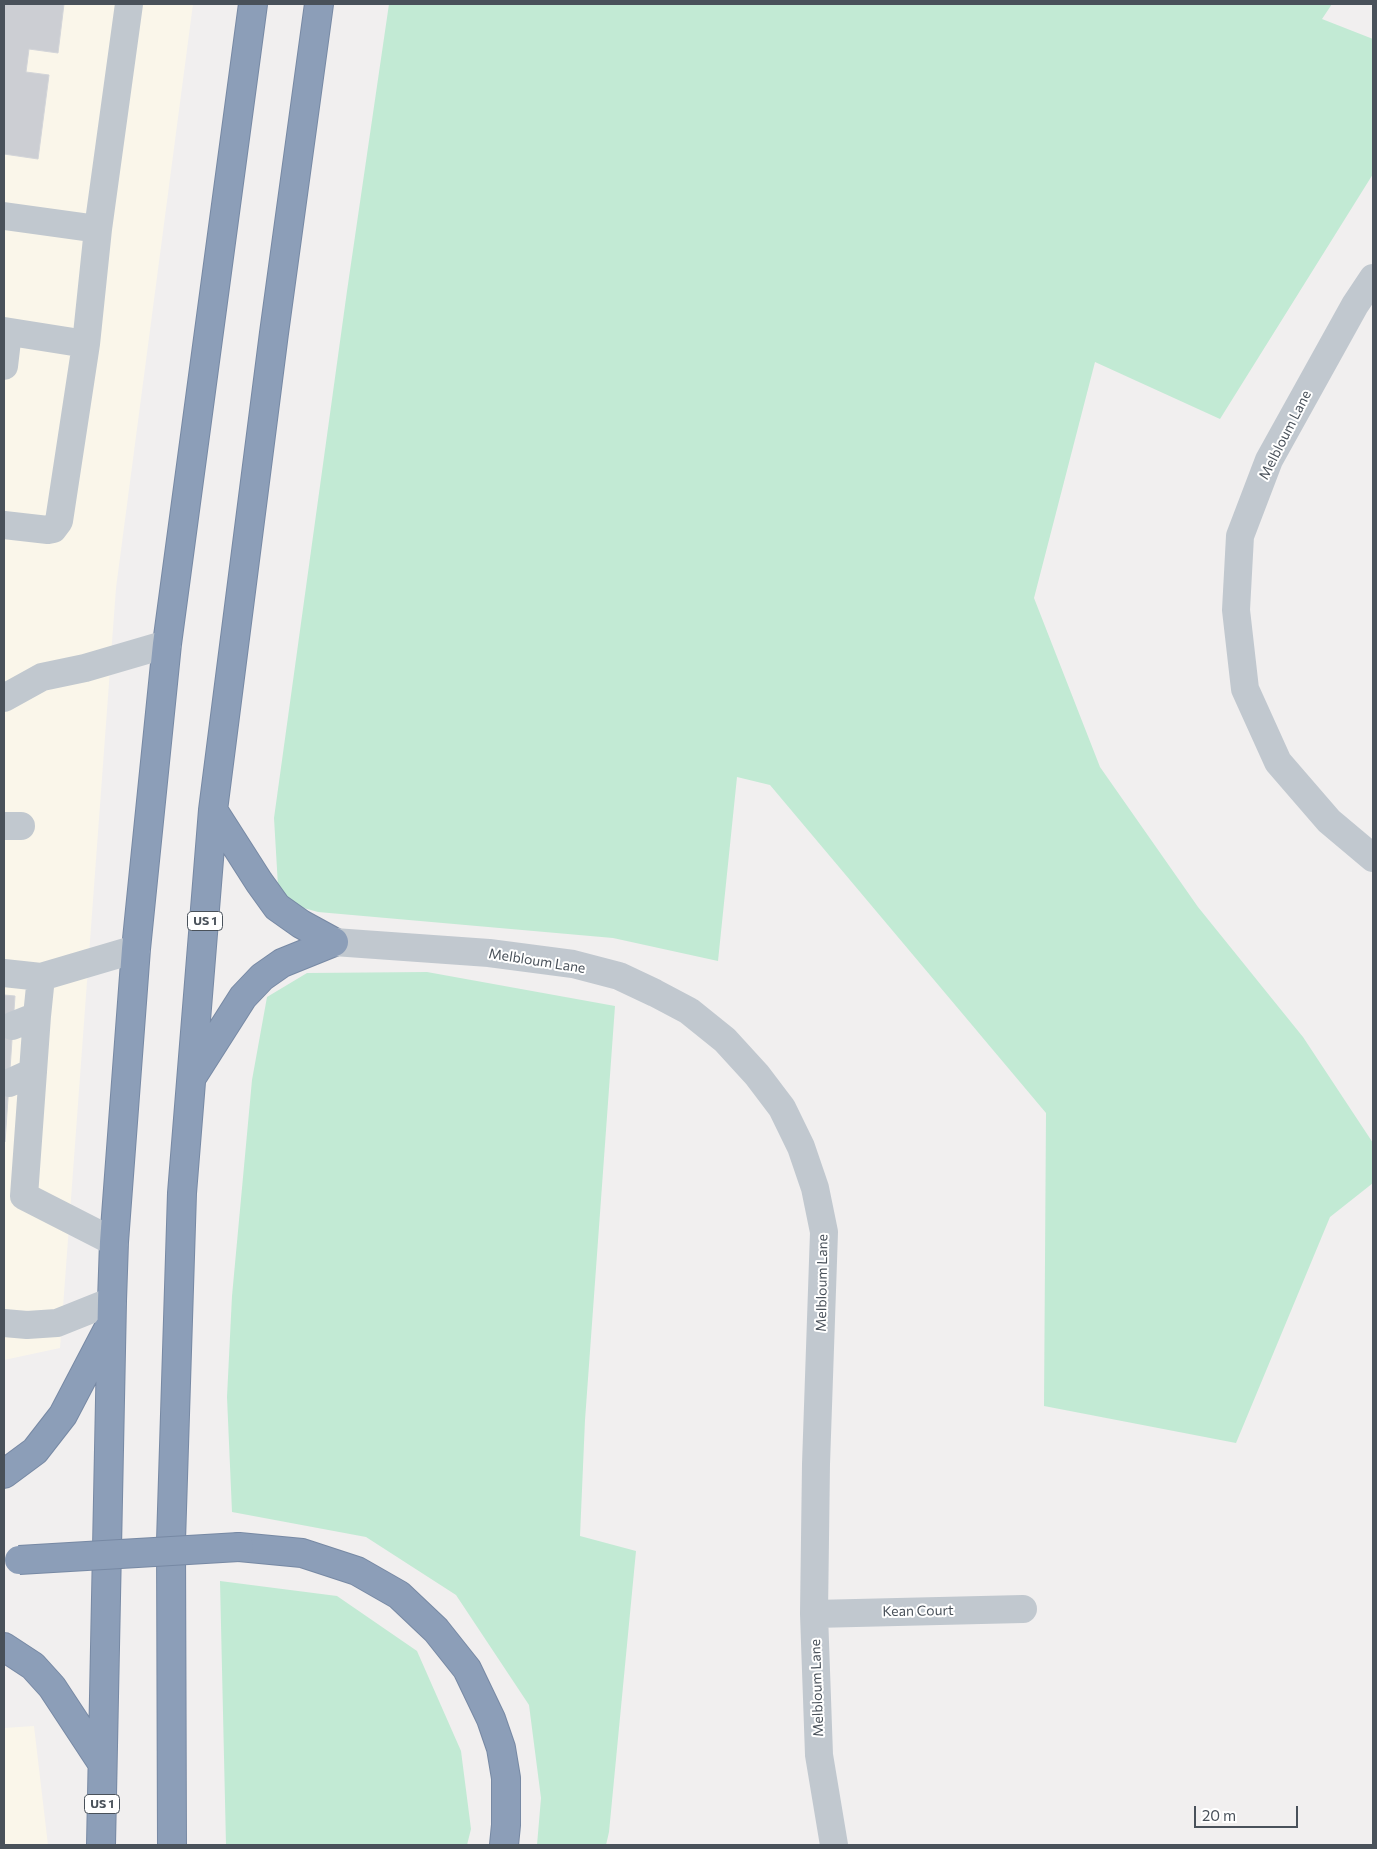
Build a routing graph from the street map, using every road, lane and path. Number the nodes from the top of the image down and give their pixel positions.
1 (128, 4) edge
2 (253, 4) edge
3 (319, 4) edge
4 (4, 216) edge
5 (98, 229) junction
6 (1373, 278) edge
7 (6, 332) edge
8 (86, 344) junction
9 (4, 366) edge
10 (4, 524) edge
11 (167, 644) junction
12 (4, 698) edge
13 (213, 810) junction
14 (1373, 858) edge
15 (334, 942) junction
16 (136, 949) junction
17 (4, 973) edge
18 (41, 977) junction
19 (38, 1016) junction
20 (12, 1026) dead end
21 (33, 1072) junction
22 (192, 1077) junction
23 (9, 1083) dead end
24 (14, 1196) edge
25 (114, 1242) junction
26 (111, 1312) junction
27 (4, 1323) edge
28 (4, 1474) edge
29 (12, 1560) edge
30 (1023, 1609) dead end
31 (814, 1614) junction
32 (4, 1647) edge
33 (102, 1763) junction
34 (101, 1845) edge
35 (172, 1845) edge
36 (504, 1845) edge
37 (834, 1845) edge

1 - 5 street
2 - 11 highway, US 1
3 - 13 highway, US 1
4 - 5 street
5 - 8 street
6 - 14 street, Melbloum Lane
7 - 8 street
7 - 9 street
8 - 10 street
11 - 12 street
11 - 16 highway, US 1
13 - 15 highway
13 - 22 highway, US 1
15 - 22 highway
15 - 31 street, Melbloum Lane
16 - 18 street
16 - 25 highway, US 1
17 - 18 street
18 - 19 street
19 - 20 street
19 - 21 street
21 - 23 street
21 - 24 street
22 - 35 highway, US 1
24 - 25 street
25 - 26 highway, US 1
26 - 27 street
26 - 28 highway
26 - 33 highway, US 1
29 - 36 highway, bridge
30 - 31 street, Kean Court
31 - 37 street, Melbloum Lane
32 - 33 highway
33 - 34 highway, US 1

